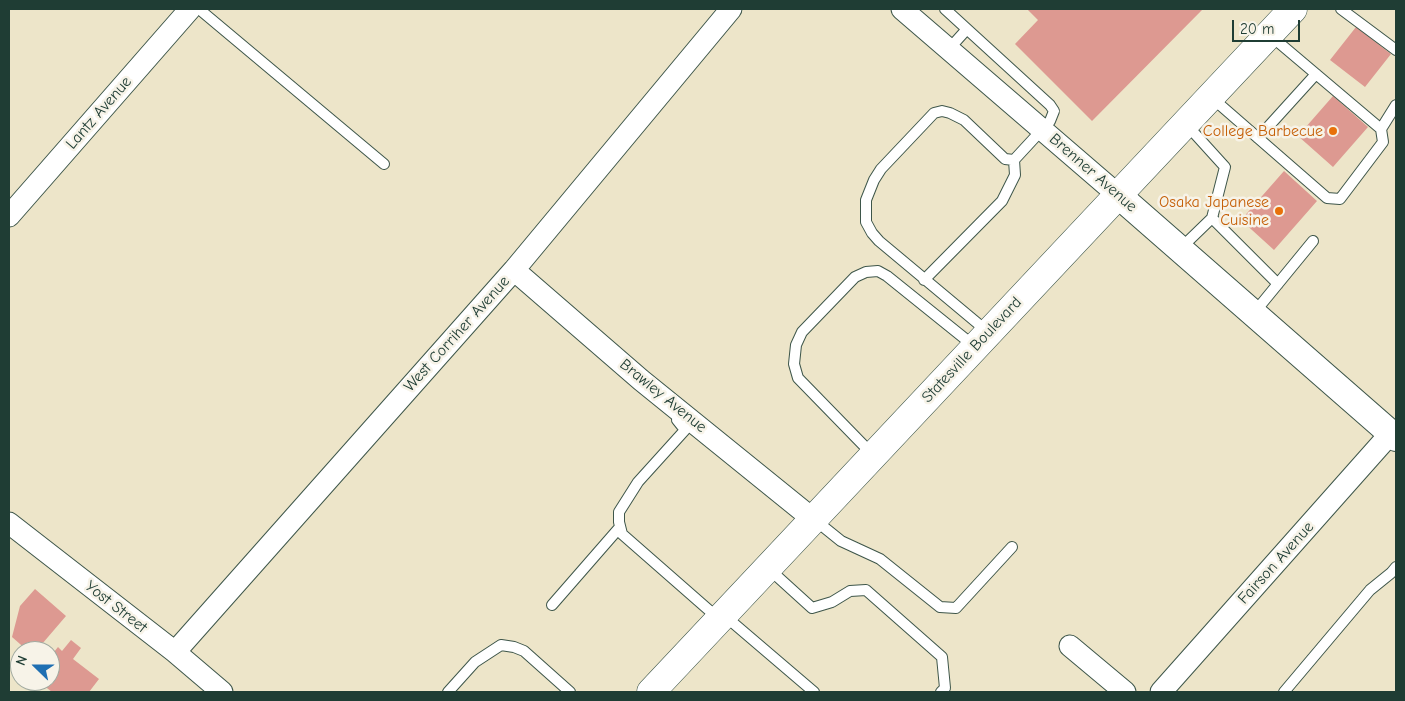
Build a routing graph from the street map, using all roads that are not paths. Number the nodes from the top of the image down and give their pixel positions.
1 (190, 9) edge
2 (199, 9) edge
3 (731, 9) edge
4 (944, 9) edge
5 (1293, 9) edge
6 (1342, 9) edge
7 (908, 11) edge
8 (967, 29) junction
9 (1269, 34) junction
10 (949, 49) junction
11 (1396, 50) edge
12 (1316, 74) junction
13 (1210, 96) junction
14 (1396, 105) edge
15 (1185, 124) junction
16 (1042, 129) junction
17 (1381, 129) junction
18 (1258, 138) junction
19 (1014, 160) junction
20 (384, 164) dead end
21 (1118, 195) junction
22 (9, 216) edge
23 (1212, 218) junction
24 (1313, 241) dead end
25 (1180, 249) junction
26 (514, 270) junction
27 (924, 280) junction
28 (1278, 284) junction
29 (1254, 313) junction
30 (982, 340) junction
31 (641, 380) junction
32 (1394, 435) edge
33 (874, 455) junction
34 (814, 520) junction
35 (9, 523) edge
36 (620, 527) junction
37 (1012, 546) dead end
38 (768, 568) junction
39 (1395, 572) edge
40 (552, 605) dead end
41 (722, 617) junction
42 (1070, 646) dead end
43 (174, 652) junction
44 (222, 692) edge
45 (448, 692) edge
46 (570, 692) edge
47 (651, 692) edge
48 (814, 692) edge
49 (941, 692) edge
50 (1125, 692) edge
51 (1161, 692) edge
52 (1284, 692) edge

1 - 22 street, Lantz Avenue
2 - 20 lane
3 - 26 street, West Corriher Avenue
4 - 8 lane
5 - 9 main road, Statesville Boulevard
6 - 11 lane
7 - 10 street, Brenner Avenue
8 - 10 lane
8 - 16 lane
9 - 12 lane
9 - 13 main road, Statesville Boulevard
10 - 16 street, Brenner Avenue
12 - 17 lane
12 - 18 lane
13 - 15 main road, Statesville Boulevard
13 - 18 lane
14 - 17 lane
15 - 21 main road, Statesville Boulevard
15 - 23 lane
16 - 19 lane
16 - 21 street, Brenner Avenue
17 - 18 lane
19 - 27 lane
19 - 27 lane
21 - 25 street, Brenner Avenue
21 - 30 main road, Statesville Boulevard
23 - 25 lane
23 - 28 lane
24 - 28 lane
25 - 29 street, Brenner Avenue
26 - 31 street, Brawley Avenue
26 - 43 street, West Corriher Avenue
27 - 30 lane
28 - 29 lane
29 - 32 street, Brenner Avenue
30 - 33 main road, Statesville Boulevard
30 - 33 lane
31 - 34 street, Brawley Avenue
31 - 36 lane
32 - 51 street, Fairson Avenue
33 - 34 main road, Statesville Boulevard
34 - 37 lane
34 - 38 main road, Statesville Boulevard
35 - 43 street, Yost Street
36 - 40 lane
36 - 41 lane
38 - 41 main road, Statesville Boulevard
38 - 49 lane
39 - 52 lane
41 - 47 main road, Statesville Boulevard
41 - 48 lane
42 - 50 street
43 - 44 street, Yost Street
45 - 46 lane

